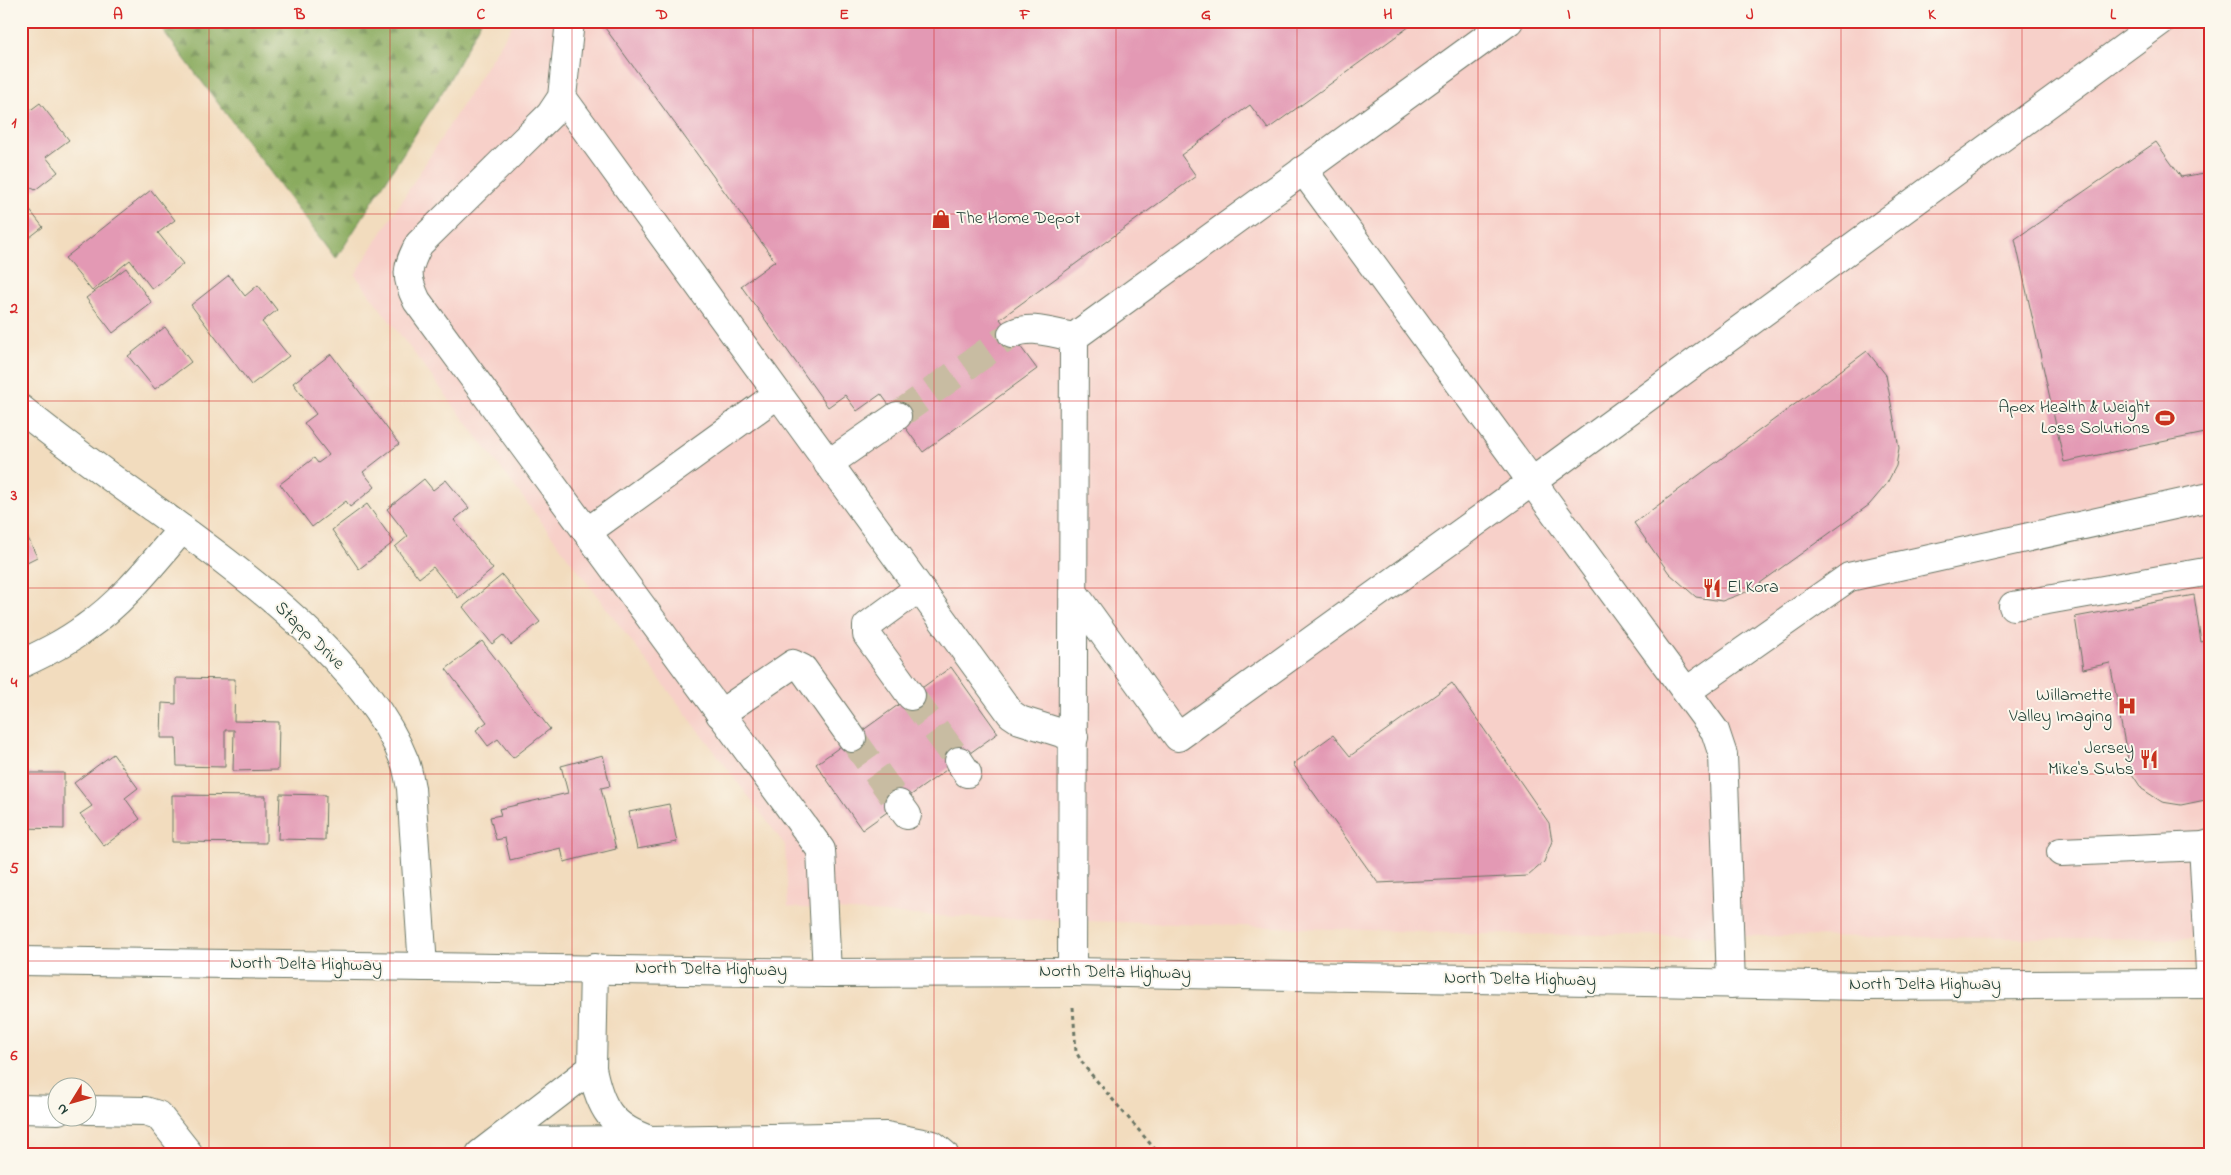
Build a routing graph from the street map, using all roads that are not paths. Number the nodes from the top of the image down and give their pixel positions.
1 (570, 21) edge
2 (1509, 21) edge
3 (2161, 21) edge
4 (562, 97) junction
5 (1304, 170) junction
6 (1012, 334) tunnel mouth
7 (1074, 337) junction
8 (778, 394) junction
9 (21, 409) edge
10 (897, 416) tunnel mouth
11 (828, 464) junction
12 (1533, 481) junction
13 (2210, 496) edge
14 (182, 529) junction
15 (587, 532) junction
16 (2210, 574) edge
17 (919, 588) junction
18 (1074, 593) junction
19 (2013, 606) dead end
20 (21, 664) edge
21 (1687, 691) junction
22 (911, 696) tunnel mouth
23 (720, 714) junction
24 (1074, 737) junction
25 (852, 738) tunnel mouth
26 (2207, 845) edge
27 (2061, 852) dead end
28 (21, 960) edge
29 (423, 967) junction
30 (594, 968) junction
31 (2210, 970) edge
32 (1072, 972) junction
33 (827, 973) junction
34 (1731, 984) junction
35 (2210, 984) edge
36 (592, 1068) junction
37 (21, 1109) edge
38 (48, 1110) edge
39 (98, 1110) edge
40 (650, 1140) junction
41 (485, 1150) edge
42 (189, 1154) edge
43 (944, 1154) edge

1 - 4 street
2 - 5 street
3 - 12 street
4 - 8 street
4 - 15 street
5 - 7 street
5 - 12 street
6 - 7 street
7 - 18 street
8 - 11 street
8 - 15 street
9 - 14 street, Stapp Drive
10 - 11 street
11 - 17 street
12 - 18 street
12 - 21 street
13 - 21 street
14 - 20 street
14 - 29 street, Stapp Drive
15 - 23 street
16 - 19 street
17 - 22 street
17 - 24 street
18 - 24 street
21 - 34 street
23 - 25 street
23 - 33 street
24 - 32 street
26 - 27 street
26 - 31 street
28 - 29 street, North Delta Highway
29 - 30 street, North Delta Highway
30 - 33 street, North Delta Highway
30 - 36 street
32 - 33 street, North Delta Highway
32 - 34 street, North Delta Highway
34 - 35 street, North Delta Highway
36 - 40 street
36 - 41 street
37 - 38 street
39 - 42 street
40 - 41 street
40 - 43 street

